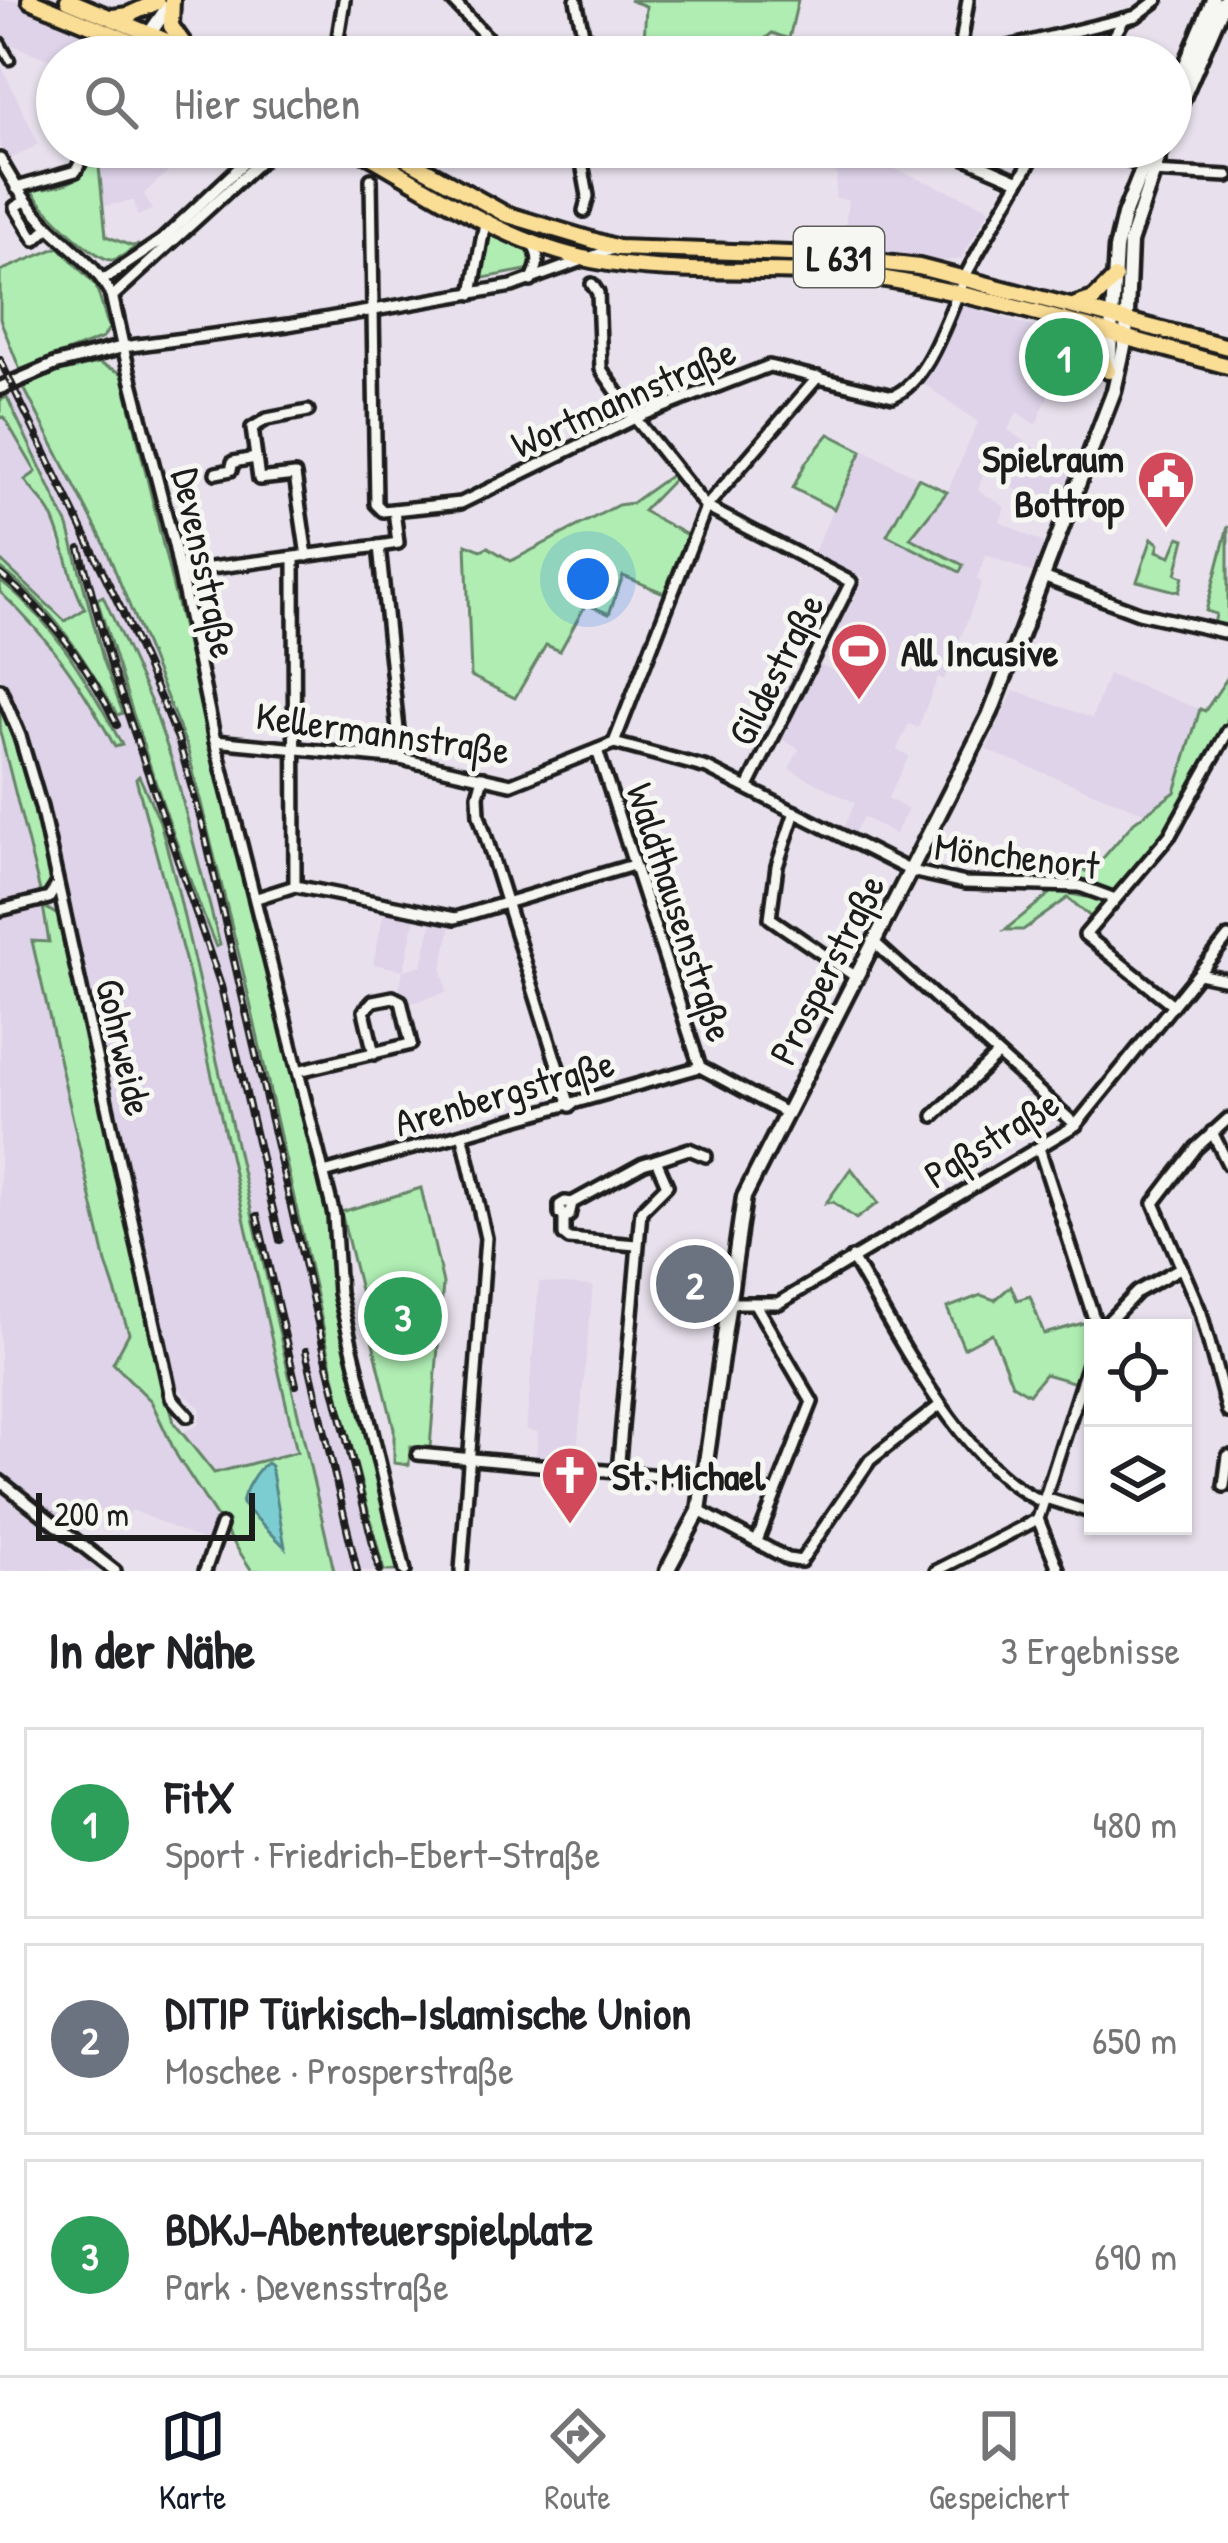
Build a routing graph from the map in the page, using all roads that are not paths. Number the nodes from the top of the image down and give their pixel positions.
1 (30, 0) edge
2 (68, 0) edge
3 (344, 0) edge
4 (452, 0) edge
5 (576, 0) edge
6 (968, 0) edge
7 (1157, 0) edge
8 (1225, 0) edge
9 (165, 1) edge
10 (1210, 3) edge
11 (107, 16) junction
12 (1124, 20) junction
13 (119, 36) edge
14 (128, 36) edge
15 (141, 36) edge
16 (178, 36) edge
17 (338, 36) edge
18 (485, 36) edge
19 (584, 36) edge
20 (962, 36) edge
21 (1057, 36) edge
22 (1114, 36) edge
23 (0, 42) edge
24 (1192, 48) edge
25 (10, 60) dead end
26 (1192, 76) edge
27 (0, 159) edge
28 (78, 168) edge
29 (238, 168) edge
30 (253, 168) edge
31 (391, 168) edge
32 (421, 168) edge
33 (583, 168) edge
34 (989, 168) edge
35 (1027, 168) edge
36 (1142, 168) edge
37 (1146, 170) junction
38 (1228, 176) edge
39 (370, 179) dead end
40 (1019, 181) junction
41 (16, 188) junction
42 (25, 200) junction
43 (584, 211) dead end
44 (484, 223) junction
45 (49, 227) junction
46 (531, 244) junction
47 (618, 248) junction
48 (589, 260) junction
49 (965, 277) junction
50 (1114, 278) junction
51 (103, 280) junction
52 (531, 281) junction
53 (592, 284) dead end
54 (472, 294) junction
55 (959, 294) junction
56 (112, 298) junction
57 (1073, 306) junction
58 (372, 309) junction
59 (1120, 318) junction
60 (1065, 322) junction
61 (1119, 337) junction
62 (123, 346) junction
63 (1228, 347) edge
64 (1228, 366) edge
65 (1108, 371) junction
66 (818, 377) junction
67 (0, 388) edge
68 (308, 411) dead end
69 (1106, 412) junction
70 (293, 413) junction
71 (635, 418) junction
72 (296, 428) dead end
73 (255, 458) junction
74 (216, 472) dead end
75 (706, 507) junction
76 (394, 510) junction
77 (379, 546) junction
78 (307, 556) junction
79 (294, 558) junction
80 (180, 572) junction
81 (1043, 577) junction
82 (1228, 633) edge
83 (0, 689) edge
84 (1228, 731) edge
85 (215, 741) junction
86 (614, 742) junction
87 (294, 748) junction
88 (597, 750) junction
89 (400, 760) junction
90 (483, 777) junction
91 (748, 787) junction
92 (795, 812) junction
93 (633, 865) junction
94 (910, 871) junction
95 (57, 885) junction
96 (295, 886) junction
97 (257, 898) junction
98 (1115, 899) junction
99 (505, 903) junction
100 (0, 910) edge
101 (1228, 937) edge
102 (874, 941) junction
103 (1198, 974) junction
104 (856, 977) junction
105 (1228, 980) edge
106 (1173, 1005) junction
107 (428, 1040) dead end
108 (411, 1044) junction
109 (374, 1054) junction
110 (996, 1056) junction
111 (700, 1067) junction
112 (298, 1071) junction
113 (570, 1106) junction
114 (786, 1113) junction
115 (934, 1116) dead end
116 (1228, 1119) edge
117 (1076, 1125) junction
118 (1212, 1132) junction
119 (463, 1137) junction
120 (1039, 1148) junction
121 (706, 1156) dead end
122 (662, 1159) junction
123 (1228, 1164) edge
124 (324, 1173) junction
125 (637, 1245) junction
126 (852, 1258) junction
127 (1180, 1268) junction
128 (726, 1303) junction
129 (756, 1306) junction
130 (1096, 1319) edge
131 (1108, 1319) edge
132 (1084, 1376) edge
133 (939, 1406) junction
134 (1228, 1412) edge
135 (188, 1416) dead end
136 (418, 1454) dead end
137 (1228, 1456) edge
138 (471, 1459) junction
139 (618, 1472) junction
140 (704, 1480) junction
141 (0, 1481) edge
142 (1224, 1486) dead end
143 (1044, 1500) junction
144 (699, 1510) junction
145 (1084, 1511) edge
146 (1038, 1519) junction
147 (221, 1526) dead end
148 (757, 1541) junction
149 (671, 1570) edge
150 (115, 1571) edge
151 (206, 1571) edge
152 (405, 1571) edge
153 (461, 1571) edge
154 (936, 1571) edge
155 (1059, 1571) edge

1 - 13 main road
2 - 11 main road
3 - 17 street
4 - 18 street
5 - 19 street
6 - 20 street
7 - 12 street
8 - 26 main road
9 - 11 main road
9 - 15 main road
9 - 16 main road
10 - 24 main road
11 - 14 main road
12 - 21 street
12 - 22 street
23 - 25 street
27 - 41 street
28 - 41 street
29 - 51 street
30 - 56 street
31 - 44 main road, L 631
32 - 47 main road, L 631
33 - 43 street
34 - 40 street
35 - 40 street
36 - 37 street
37 - 38 street
37 - 50 main road, Prosperstraße
37 - 59 main road, Prosperstraße
39 - 58 street
40 - 49 street
41 - 42 street
42 - 45 street
42 - 45 street
44 - 46 main road, L 631
44 - 54 street
45 - 51 street
46 - 48 main road, L 631
46 - 52 street
47 - 48 street
47 - 49 main road, L 631
48 - 52 street
48 - 55 main road, L 631
49 - 55 street
49 - 57 main road, L 631
50 - 57 main road
50 - 59 main road, Prosperstraße
51 - 56 street
52 - 54 street
53 - 71 street
54 - 58 street
55 - 60 main road, L 631
55 - 66 street, Wortmannstraße
56 - 62 street
57 - 59 main road, L 631
58 - 62 street
58 - 76 street, Wortmannstraße
59 - 61 main road, Prosperstraße
59 - 63 main road, L 631
60 - 61 main road, L 631
60 - 65 main road
61 - 64 main road, L 631
61 - 65 main road, Prosperstraße
61 - 69 main road, Prosperstraße
62 - 67 street
62 - 80 street, Devensstraße
65 - 69 main road, Prosperstraße
66 - 71 street, Wortmannstraße
66 - 75 street
68 - 70 street
69 - 81 main road, Prosperstraße
70 - 72 street
70 - 73 street
71 - 75 street
71 - 76 street, Wortmannstraße
73 - 74 street
73 - 78 street
75 - 86 street
75 - 91 street, Gildestraße
76 - 77 street
77 - 78 street
77 - 89 street
78 - 79 street
79 - 80 street
79 - 87 street
80 - 85 street, Devensstraße
81 - 82 street
81 - 94 main road, Prosperstraße
83 - 95 street, Gohrweide
84 - 98 street
85 - 87 street, Kellermannstraße
85 - 97 street, Devensstraße
86 - 88 street, Kellermannstraße
86 - 91 street, Mönchenort
87 - 89 street, Kellermannstraße
87 - 96 street
88 - 90 street, Kellermannstraße
88 - 93 street, Waldthausenstraße
89 - 90 street, Kellermannstraße
90 - 99 street
91 - 92 street, Mönchenort
92 - 94 street, Mönchenort
92 - 104 street
93 - 99 street
93 - 111 street, Waldthausenstraße
94 - 98 street, Mönchenort
94 - 102 main road, Prosperstraße
95 - 100 street
95 - 135 street, Gohrweide
96 - 97 street
96 - 99 street
97 - 112 street, Devensstraße
98 - 106 street
99 - 113 street
101 - 103 street, Paßstraße
102 - 104 main road, Prosperstraße
102 - 110 street
103 - 105 street
103 - 106 street, Paßstraße
104 - 114 main road, Prosperstraße
106 - 117 street, Paßstraße
107 - 108 street
108 - 109 street
108 - 109 street
109 - 112 street
110 - 115 street
110 - 117 street
111 - 113 street, Arenbergstraße
111 - 114 street, Waldthausenstraße
112 - 124 street, Devensstraße
113 - 119 street, Arenbergstraße
114 - 128 main road, Prosperstraße
116 - 118 street
117 - 120 street, Paßstraße
118 - 123 street
118 - 127 street
119 - 124 street, Arenbergstraße
119 - 138 street
120 - 126 street, Paßstraße
120 - 130 street
121 - 122 street
122 - 125 street
122 - 125 street
124 - 152 street, Devensstraße
125 - 139 street
126 - 129 street, Paßstraße
126 - 133 street
127 - 131 street
127 - 134 street
128 - 129 street, Paßstraße
128 - 140 main road, Prosperstraße
129 - 148 street
132 - 143 street
133 - 143 street
133 - 148 street
136 - 138 street
137 - 142 street
138 - 139 street
138 - 153 street
139 - 140 street
140 - 144 main road, Prosperstraße
141 - 150 street
143 - 145 street
143 - 146 street
144 - 148 street
144 - 149 main road, Prosperstraße
146 - 154 street
146 - 155 street
147 - 151 street

